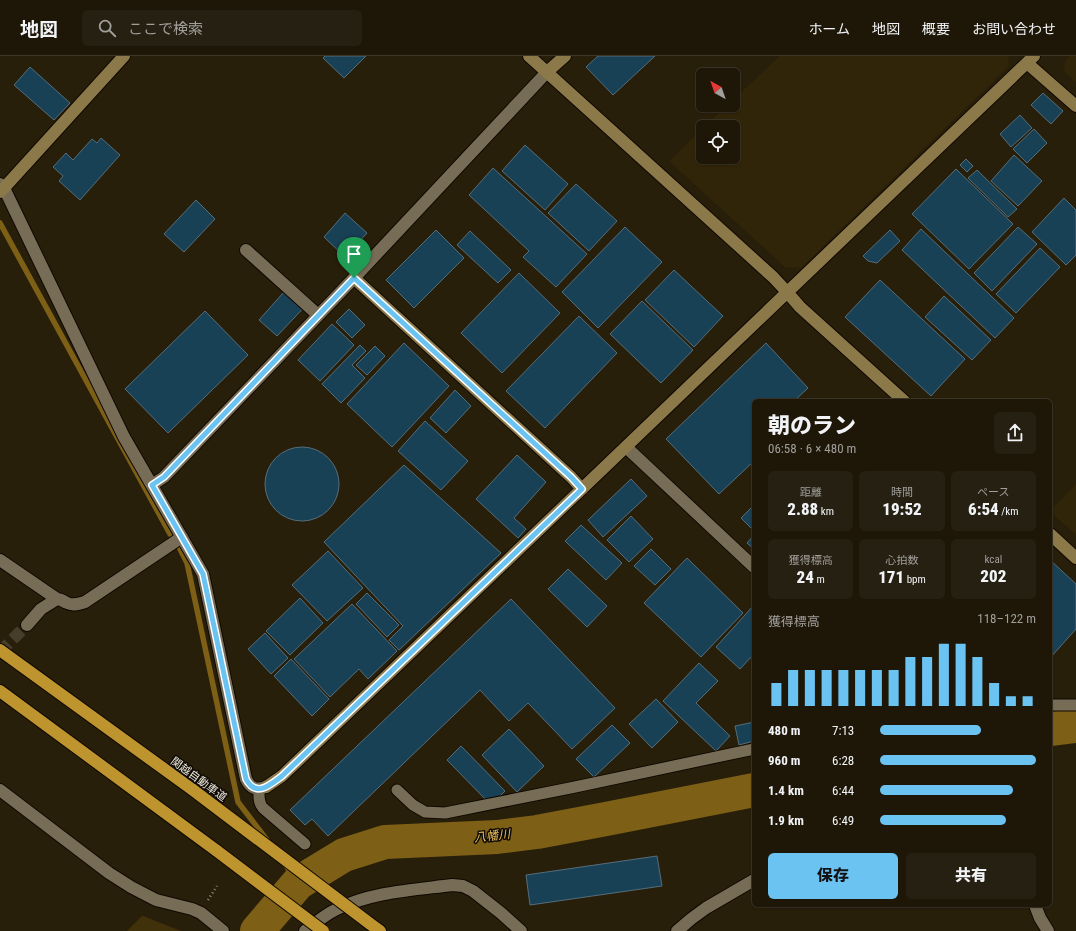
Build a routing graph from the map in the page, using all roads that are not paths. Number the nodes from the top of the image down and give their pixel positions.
1 (124, 56) edge
2 (529, 56) edge
3 (565, 56) edge
4 (1027, 58) edge
5 (547, 72) junction
6 (1076, 106) edge
7 (1, 188) edge
8 (246, 250) dead end
9 (354, 278) junction
10 (787, 292) junction
11 (318, 315) junction
12 (902, 399) edge
13 (626, 447) junction
14 (152, 485) junction
15 (582, 489) junction
16 (1052, 536) edge
17 (182, 537) junction
18 (1076, 558) edge
19 (0, 560) edge
20 (752, 565) edge
21 (57, 599) junction
22 (27, 625) tunnel mouth
23 (0, 650) edge
24 (0, 691) edge
25 (1052, 705) edge
26 (1076, 705) edge
27 (752, 749) edge
28 (263, 788) junction
29 (0, 790) edge
30 (398, 790) dead end
31 (306, 844) dead end
32 (752, 881) edge
33 (1037, 907) edge
34 (223, 931) edge
35 (306, 931) edge
36 (323, 931) edge
37 (380, 931) edge
38 (520, 931) edge
39 (677, 931) edge
40 (1048, 931) edge

1 - 7 street
2 - 5 street
3 - 5 street
4 - 6 street
4 - 10 street
5 - 9 street
5 - 10 street
7 - 14 street
8 - 11 street
9 - 11 street
9 - 15 street
10 - 12 street
10 - 13 street
11 - 14 street
13 - 15 street
13 - 20 street
14 - 17 street
15 - 28 street
16 - 18 street
17 - 21 street
17 - 28 street
19 - 21 street
21 - 22 street
23 - 37 highway, 関越自動車道, bridge
24 - 36 highway, bridge
25 - 26 lane
27 - 30 lane
28 - 31 lane
29 - 34 street
32 - 39 street
33 - 40 street
35 - 38 street

